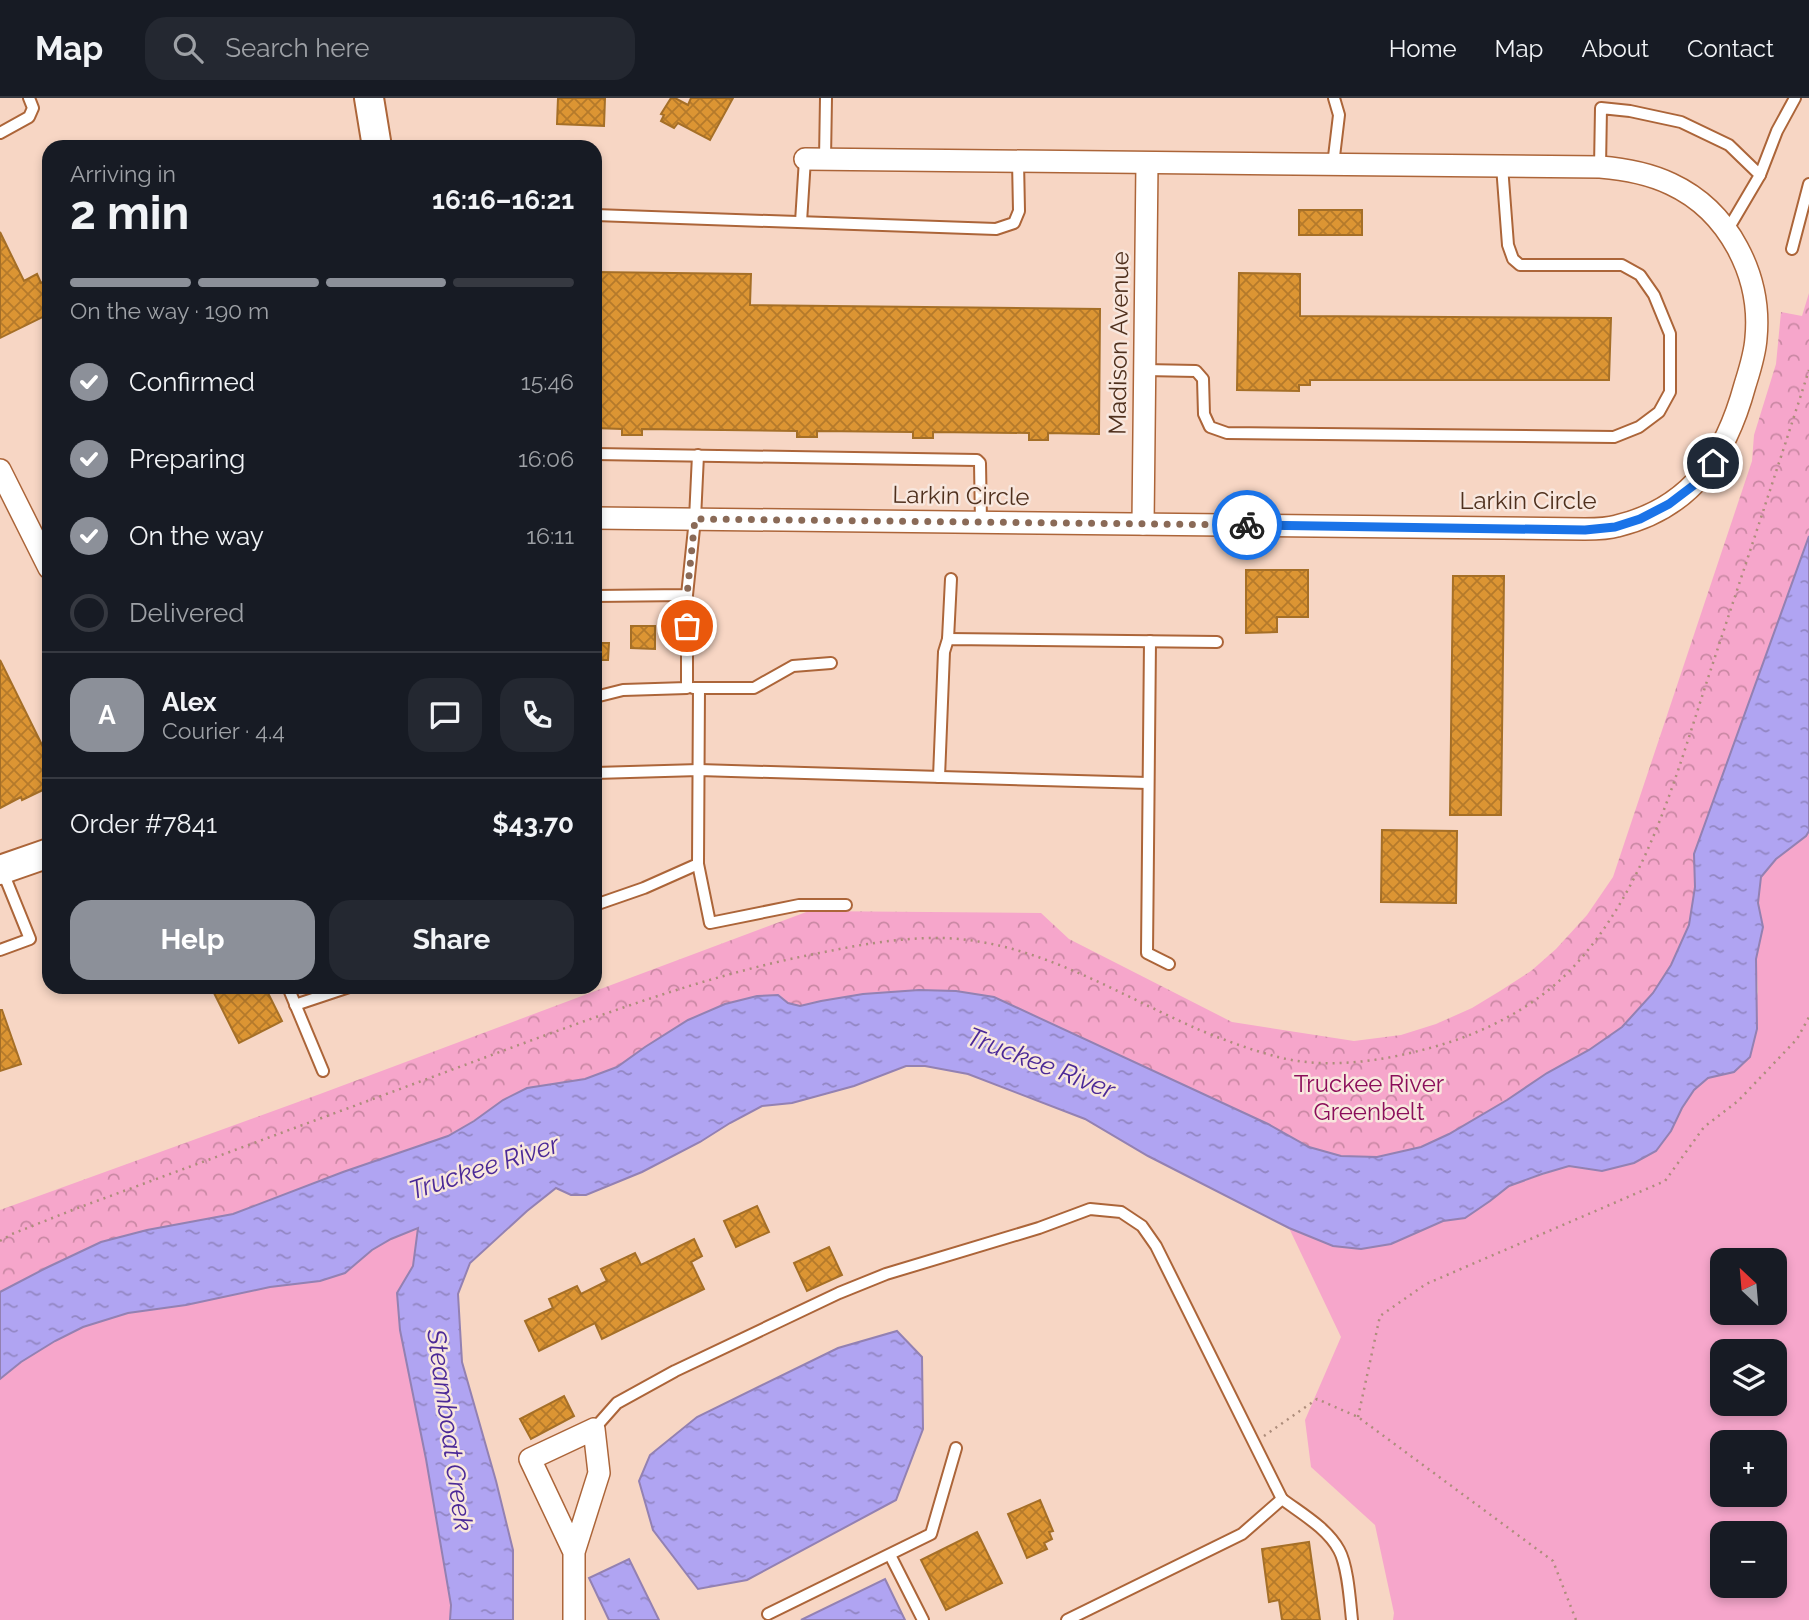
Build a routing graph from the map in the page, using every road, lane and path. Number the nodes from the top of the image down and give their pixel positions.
1 (29, 98) edge
2 (369, 98) edge
3 (826, 98) edge
4 (1334, 98) edge
5 (1795, 98) edge
6 (1601, 103) edge
7 (0, 134) edge
8 (376, 140) edge
9 (815, 159) junction
10 (1018, 161) junction
11 (1147, 163) junction
12 (1333, 165) junction
13 (1502, 166) junction
14 (1600, 167) junction
15 (1760, 175) junction
16 (1809, 184) edge
17 (602, 215) edge
18 (801, 222) junction
19 (1727, 231) junction
20 (1792, 249) dead end
21 (1145, 370) junction
22 (1809, 370) edge
23 (602, 454) edge
24 (698, 455) junction
25 (0, 470) edge
26 (602, 518) edge
27 (695, 519) junction
28 (981, 522) junction
29 (1143, 524) junction
30 (42, 554) edge
31 (951, 579) dead end
32 (687, 595) junction
33 (602, 596) edge
34 (948, 639) junction
35 (1150, 641) junction
36 (1217, 642) dead end
37 (831, 663) dead end
38 (687, 688) junction
39 (699, 688) junction
40 (602, 695) edge
41 (699, 770) junction
42 (602, 773) edge
43 (939, 777) junction
44 (1149, 783) junction
45 (42, 855) edge
46 (698, 864) junction
47 (1, 870) edge
48 (602, 903) edge
49 (846, 905) dead end
50 (0, 950) edge
51 (1169, 964) dead end
52 (291, 994) edge
53 (328, 994) edge
54 (295, 1005) junction
55 (1809, 1017) edge
56 (323, 1072) dead end
57 (0, 1241) edge
58 (1358, 1418) junction
59 (594, 1429) junction
60 (1264, 1436) dead end
61 (956, 1448) dead end
62 (1282, 1499) junction
63 (574, 1552) junction
64 (890, 1555) junction
65 (768, 1614) dead end
66 (574, 1620) edge
67 (923, 1620) edge
68 (1067, 1620) edge
69 (1352, 1620) edge
70 (1576, 1620) edge

1 - 7 lane
2 - 8 main road
3 - 9 lane
4 - 12 lane
5 - 15 lane
6 - 14 lane
6 - 15 lane
9 - 10 street, Larkin Circle
9 - 18 lane
10 - 11 street, Larkin Circle
10 - 18 lane
11 - 12 street, Larkin Circle
11 - 21 street, Madison Avenue
12 - 13 street, Larkin Circle
13 - 14 street, Larkin Circle
13 - 21 lane
14 - 19 street, Larkin Circle
15 - 19 lane
16 - 20 lane
17 - 18 lane
19 - 29 street, Larkin Circle
21 - 29 street, Madison Avenue
22 - 57 path
23 - 24 lane
24 - 27 lane
24 - 28 lane
25 - 30 street
26 - 27 street, Larkin Circle
27 - 28 street, Larkin Circle
27 - 32 lane
28 - 29 street, Larkin Circle
31 - 34 lane
32 - 33 lane
32 - 38 lane
34 - 35 lane
34 - 43 lane
35 - 36 lane
35 - 44 lane
37 - 39 lane
38 - 39 lane
38 - 40 lane
39 - 41 lane
41 - 42 lane
41 - 43 lane
41 - 46 lane
43 - 44 lane
44 - 51 lane
45 - 47 main road
46 - 48 lane
46 - 49 lane
47 - 50 lane
52 - 54 lane
53 - 54 lane
54 - 56 lane
55 - 58 path
58 - 60 path
58 - 70 path
59 - 62 lane
59 - 63 street
59 - 63 street
61 - 64 lane
62 - 68 lane
62 - 69 lane
63 - 66 street
64 - 65 lane
64 - 67 lane

